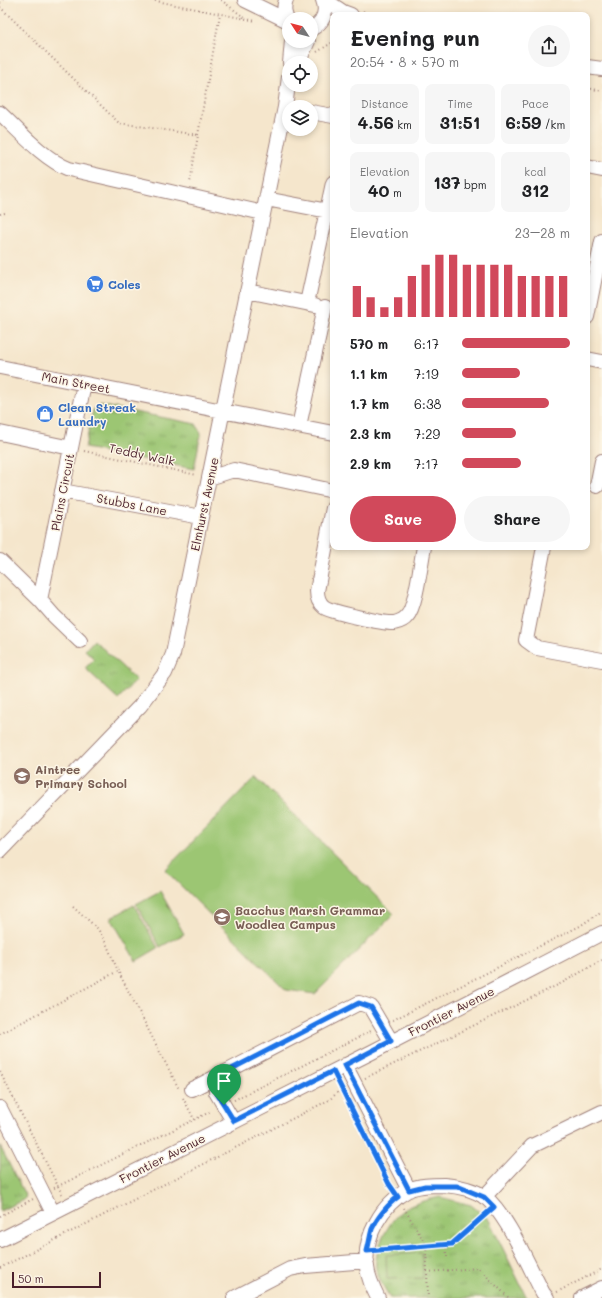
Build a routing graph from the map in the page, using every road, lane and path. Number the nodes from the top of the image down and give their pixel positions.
1 (3, 0) edge
2 (151, 0) edge
3 (221, 0) edge
4 (245, 0) edge
5 (286, 0) edge
6 (324, 0) edge
7 (0, 3) edge
8 (0, 7) edge
9 (284, 12) edge
10 (343, 12) edge
11 (220, 14) junction
12 (246, 19) junction
13 (282, 19) edge
14 (259, 21) dead end
15 (319, 27) edge
16 (330, 44) edge
17 (312, 56) dead end
18 (590, 67) edge
19 (602, 70) edge
20 (590, 89) edge
21 (602, 91) edge
22 (288, 98) edge
23 (0, 113) edge
24 (318, 113) edge
25 (330, 115) edge
26 (198, 135) junction
27 (590, 168) edge
28 (602, 170) edge
29 (189, 196) junction
30 (266, 199) junction
31 (5, 212) dead end
32 (330, 212) edge
33 (263, 213) junction
34 (0, 214) edge
35 (602, 241) edge
36 (592, 266) edge
37 (590, 286) edge
38 (247, 291) junction
39 (307, 303) junction
40 (329, 308) edge
41 (590, 360) edge
42 (602, 362) edge
43 (0, 367) edge
44 (84, 384) junction
45 (223, 411) junction
46 (298, 426) junction
47 (330, 432) edge
48 (0, 433) edge
49 (71, 448) junction
50 (602, 461) edge
51 (209, 478) junction
52 (595, 486) edge
53 (330, 490) edge
54 (62, 491) junction
55 (201, 517) junction
56 (330, 524) edge
57 (423, 550) edge
58 (543, 550) edge
59 (0, 561) edge
60 (40, 600) junction
61 (80, 640) dead end
62 (602, 660) edge
63 (0, 852) edge
64 (73, 906) dead end
65 (602, 911) edge
66 (602, 933) edge
67 (602, 960) edge
68 (118, 971) junction
69 (382, 1026) junction
70 (0, 1034) edge
71 (391, 1041) junction
72 (345, 1065) junction
73 (0, 1072) edge
74 (218, 1076) junction
75 (348, 1086) junction
76 (192, 1089) dead end
77 (224, 1105) junction
78 (0, 1108) edge
79 (602, 1112) edge
80 (194, 1120) junction
81 (234, 1121) junction
82 (58, 1186) junction
83 (44, 1193) junction
84 (404, 1194) junction
85 (489, 1202) junction
86 (69, 1205) junction
87 (53, 1213) junction
88 (0, 1216) edge
89 (0, 1240) edge
90 (446, 1244) junction
91 (426, 1245) junction
92 (367, 1256) junction
93 (447, 1258) dead end
94 (0, 1268) edge
95 (602, 1270) edge
96 (427, 1272) junction
97 (602, 1288) edge
98 (234, 1298) edge
99 (378, 1298) edge
100 (428, 1298) edge
101 (509, 1298) edge
102 (547, 1298) edge
103 (582, 1298) edge

1 - 7 path
2 - 11 path
3 - 12 path
4 - 13 street
5 - 9 street
6 - 10 street
6 - 15 street
8 - 26 path
11 - 12 path
11 - 26 path
12 - 14 path
16 - 17 path
18 - 19 street
20 - 21 path
22 - 30 street, Elmhurst Avenue
23 - 29 street
24 - 25 street
26 - 29 path
27 - 28 street
29 - 33 street
30 - 32 street
30 - 33 street, Elmhurst Avenue
31 - 34 path
32 - 39 street
33 - 38 street, Elmhurst Avenue
35 - 36 street
36 - 37 street
38 - 39 street
38 - 45 street, Elmhurst Avenue
39 - 40 street
40 - 46 street
41 - 42 street
43 - 44 street, Main Street
44 - 45 street, Main Street
44 - 49 street, Plains Circuit
45 - 46 street, Main Street
45 - 51 street, Elmhurst Avenue
46 - 47 street, Main Street
48 - 49 street
49 - 51 path, Teddy Walk
49 - 54 street, Plains Circuit
50 - 52 street
51 - 53 street
51 - 55 street, Elmhurst Avenue
54 - 55 street, Stubbs Lane
54 - 60 street, Plains Circuit
55 - 63 street, Elmhurst Avenue
56 - 57 street
58 - 62 street
59 - 60 street
60 - 61 street
64 - 68 path
65 - 69 path
66 - 71 street, Frontier Avenue
67 - 75 path
68 - 70 path
68 - 80 path
69 - 71 street
69 - 74 street
69 - 77 path
71 - 72 street, Frontier Avenue
72 - 75 street
72 - 81 street, Frontier Avenue
73 - 82 path
74 - 76 street
74 - 77 street
75 - 84 street
75 - 84 path
75 - 94 path
77 - 80 path
77 - 81 street
78 - 83 street
79 - 85 street
80 - 82 path
81 - 86 street, Frontier Avenue
82 - 83 path
82 - 86 path
83 - 87 street
83 - 88 path
84 - 85 street
84 - 91 path
84 - 92 street
85 - 90 path
85 - 102 street
86 - 87 street, Frontier Avenue
87 - 89 street, Frontier Avenue
90 - 91 path
90 - 93 path
91 - 92 path
91 - 96 path
92 - 98 street
92 - 99 street
95 - 102 path
96 - 100 path
96 - 101 path
97 - 103 street

